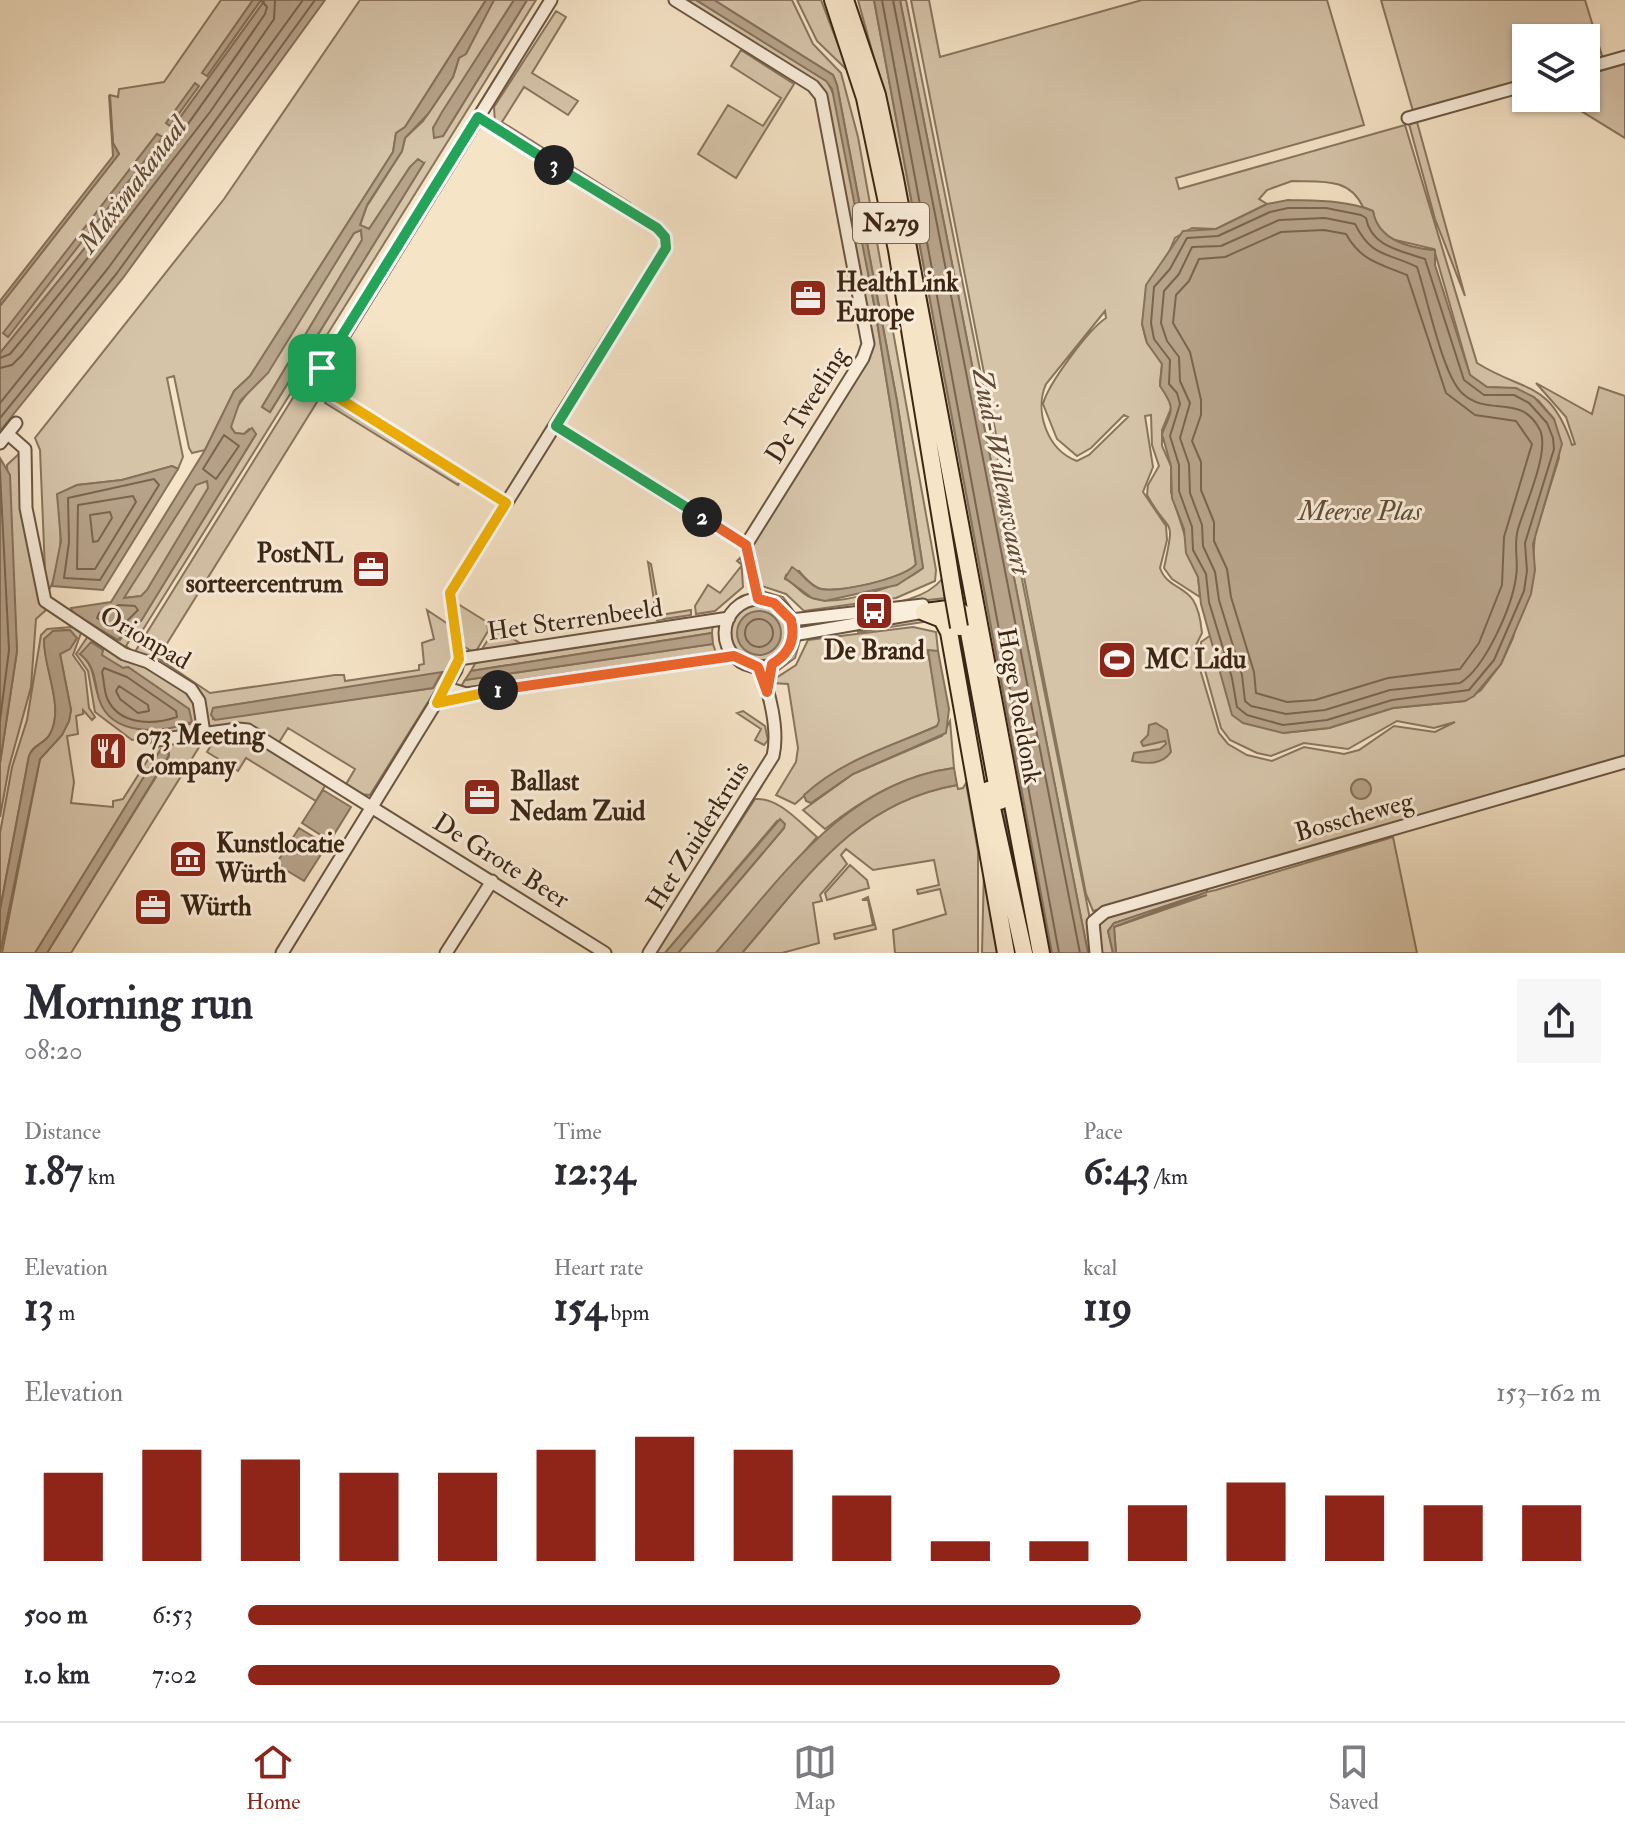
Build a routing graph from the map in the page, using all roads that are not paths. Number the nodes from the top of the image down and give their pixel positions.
1 (551, 0) edge
2 (675, 0) edge
3 (825, 0) edge
4 (833, 0) edge
5 (845, 0) edge
6 (856, 0) edge
7 (849, 45) junction
8 (1625, 57) edge
9 (867, 61) junction
10 (1600, 64) edge
11 (1512, 89) edge
12 (478, 117) junction
13 (1408, 118) dead end
14 (16, 423) dead end
15 (556, 426) junction
16 (4, 438) edge
17 (506, 503) junction
18 (746, 545) junction
19 (752, 600) junction
20 (923, 608) junction
21 (729, 618) junction
22 (979, 619) junction
23 (791, 620) junction
24 (793, 635) junction
25 (734, 656) junction
26 (459, 659) junction
27 (772, 664) junction
28 (758, 667) junction
29 (447, 688) junction
30 (767, 692) junction
31 (466, 694) junction
32 (437, 703) junction
33 (204, 733) junction
34 (157, 740) dead end
35 (1625, 762) edge
36 (991, 807) junction
37 (372, 808) junction
38 (1009, 872) junction
39 (492, 881) junction
40 (282, 953) edge
41 (446, 953) edge
42 (605, 953) edge
43 (649, 953) edge
44 (1006, 953) edge
45 (1015, 953) edge
46 (1024, 953) edge
47 (1041, 953) edge
48 (1096, 953) edge

1 - 12 street
2 - 18 street, De Tweeling
3 - 7 highway, N279
4 - 7 highway, Hoge Poeldonk / N279
5 - 9 highway, Hoge Poeldonk / N279
6 - 9 highway, N279
7 - 36 highway, Hoge Poeldonk / N279, bridge
8 - 10 street
9 - 22 highway, Hoge Poeldonk / N279
11 - 13 street
12 - 15 street
12 - 17 street
14 - 16 street
15 - 17 street
15 - 18 street
16 - 33 street, Orionpad
17 - 26 street
18 - 19 street
19 - 21 street
19 - 23 street
20 - 22 highway
20 - 23 street
20 - 24 street
20 - 38 highway, N279
20 - 44 highway
21 - 25 street
21 - 26 street, Het Sterrenbeeld
22 - 47 highway, Hoge Poeldonk / N279
23 - 24 street
24 - 27 street
25 - 28 street
25 - 31 street
26 - 29 street, Het Sterrenbeeld
27 - 28 street
27 - 30 street, Het Zuiderkruis
28 - 30 street, Het Zuiderkruis
29 - 31 street
29 - 32 street, Het Sterrenbeeld
30 - 43 street, Het Zuiderkruis
31 - 32 street
32 - 37 street, Het Sterrenbeeld
33 - 34 street, De Grote Beer
33 - 37 street, De Grote Beer
35 - 48 street, Bosscheweg
36 - 38 highway, Hoge Poeldonk / N279
36 - 45 highway, N279
37 - 39 street, De Grote Beer
37 - 40 street, Het Sterrenbeeld
38 - 46 highway, Hoge Poeldonk / N279
39 - 41 street
39 - 42 street, De Grote Beer

